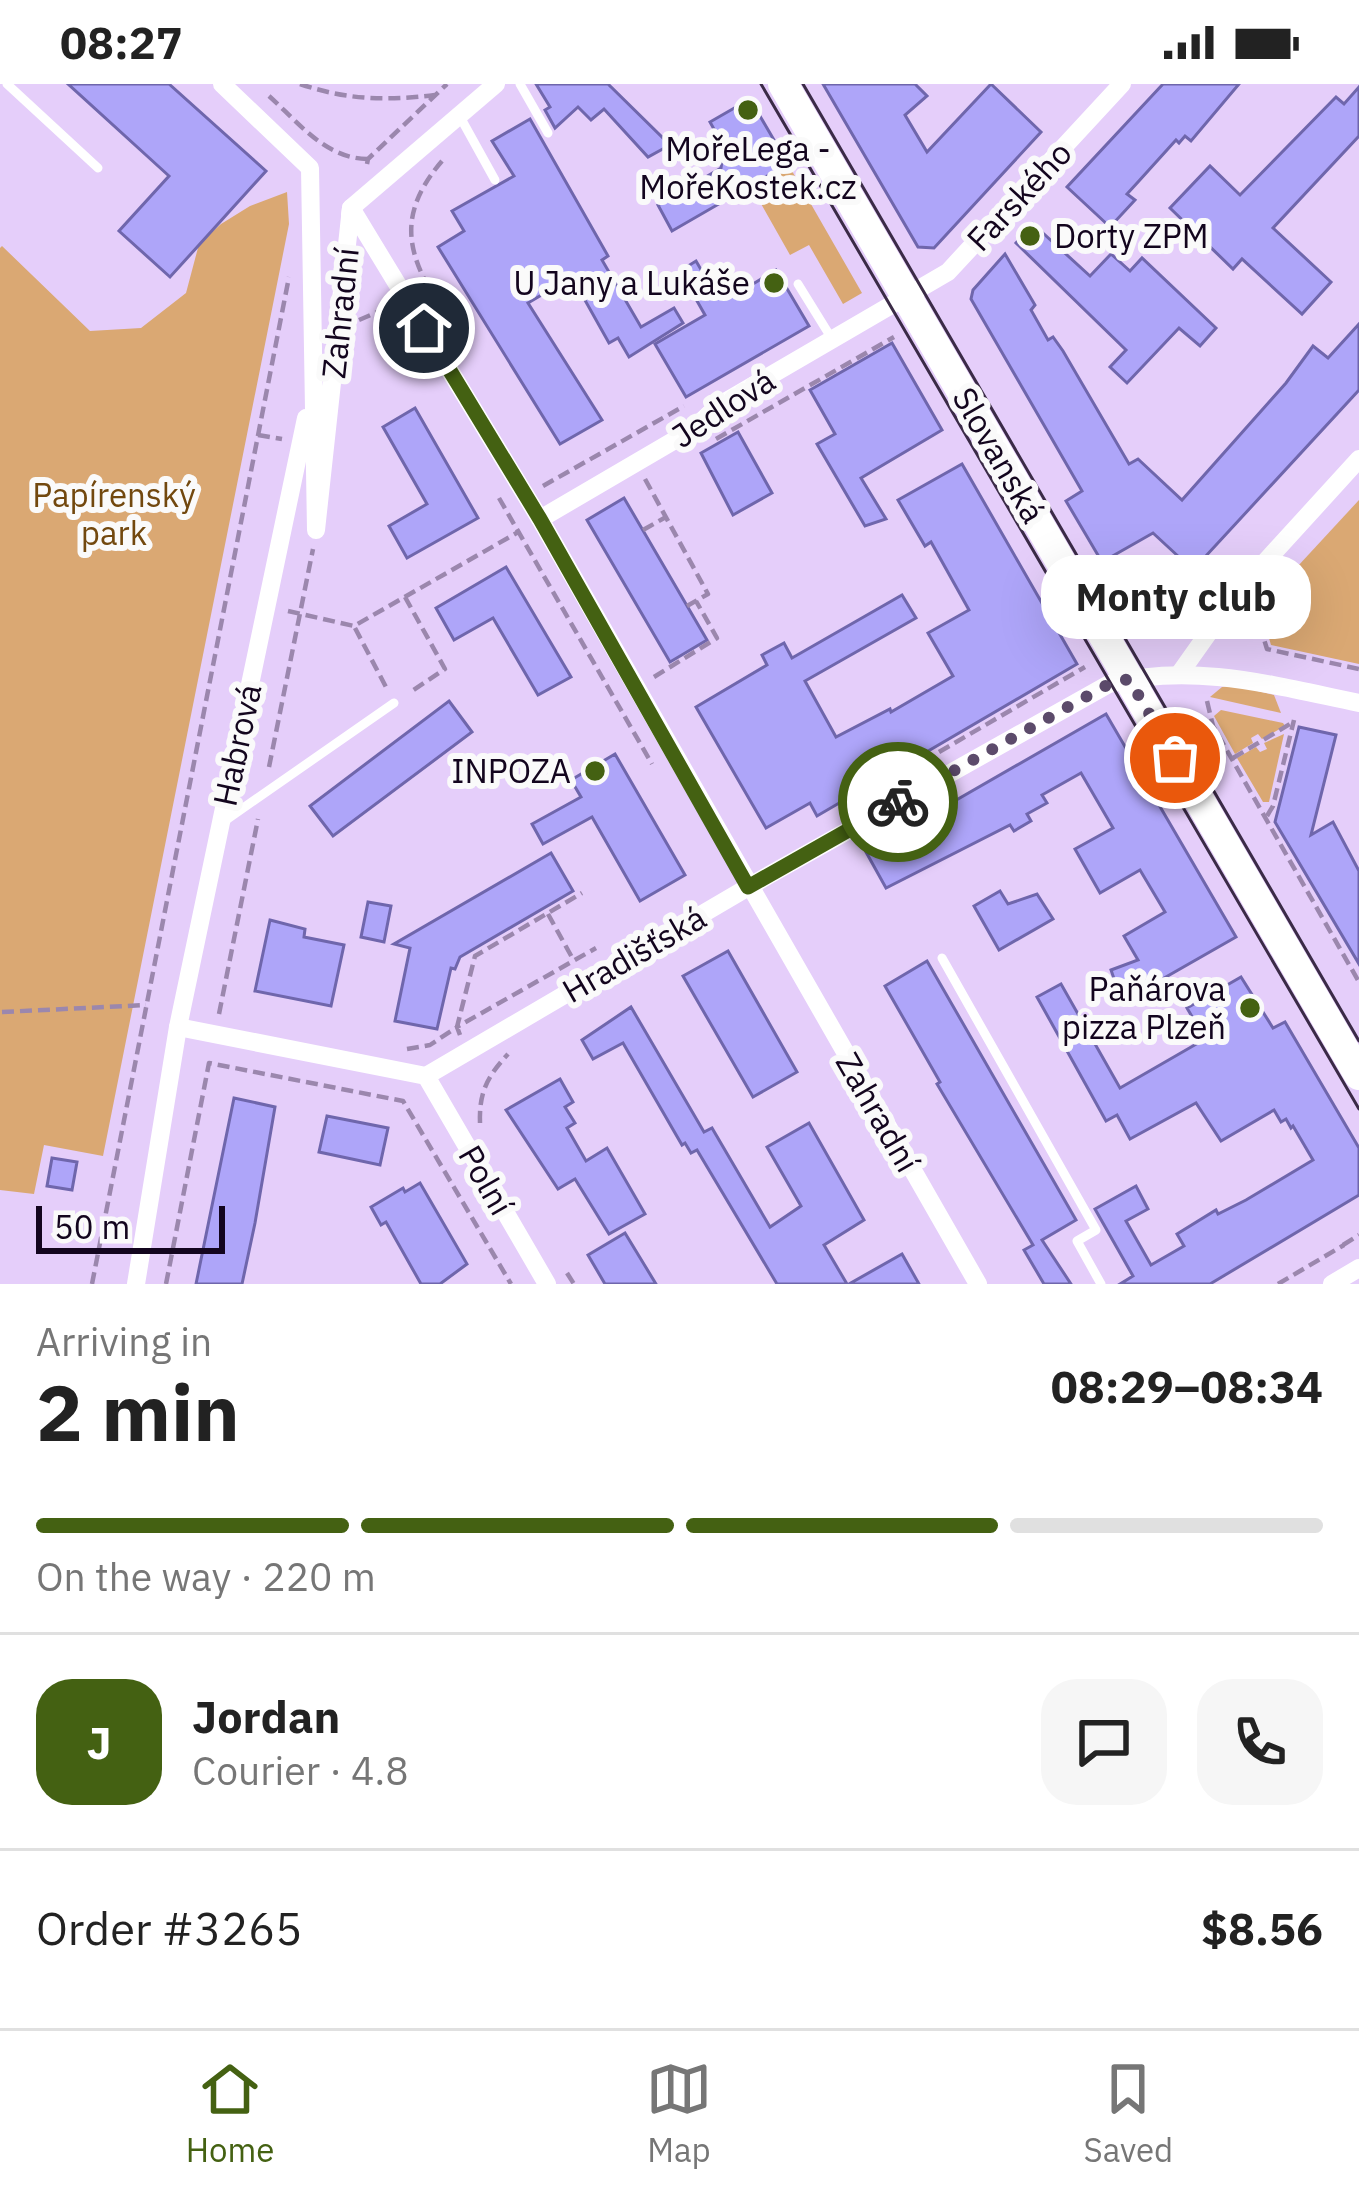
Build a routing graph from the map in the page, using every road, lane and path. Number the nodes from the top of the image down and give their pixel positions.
1 (7, 84) edge
2 (222, 84) edge
3 (256, 84) edge
4 (300, 84) edge
5 (425, 84) edge
6 (496, 84) edge
7 (520, 84) edge
8 (783, 84) edge
9 (1122, 84) edge
10 (459, 116) junction
11 (548, 133) dead end
12 (368, 159) dead end
13 (98, 168) dead end
14 (495, 180) dead end
15 (351, 208) junction
16 (290, 272) dead end
17 (798, 284) dead end
18 (906, 296) junction
19 (392, 306) dead end
20 (894, 338) dead end
21 (355, 340) dead end
22 (832, 340) junction
23 (715, 440) dead end
24 (1359, 459) edge
25 (656, 474) dead end
26 (666, 517) junction
27 (540, 519) junction
28 (316, 530) junction
29 (643, 530) dead end
30 (405, 597) junction
31 (696, 601) junction
32 (1253, 604) dead end
33 (266, 606) junction
34 (687, 606) dead end
35 (300, 613) junction
36 (354, 626) junction
37 (1359, 669) edge
38 (1180, 673) junction
39 (660, 674) dead end
40 (1129, 679) junction
41 (1207, 701) dead end
42 (394, 703) junction
43 (1359, 703) edge
44 (1232, 759) junction
45 (263, 793) junction
46 (1267, 816) junction
47 (221, 823) junction
48 (748, 887) junction
49 (582, 893) dead end
50 (548, 914) junction
51 (942, 958) dead end
52 (574, 961) dead end
53 (1359, 982) edge
54 (146, 1005) junction
55 (2, 1012) edge
56 (178, 1027) junction
57 (215, 1034) junction
58 (405, 1049) dead end
59 (509, 1053) dead end
60 (209, 1063) junction
61 (1359, 1075) edge
62 (426, 1076) junction
63 (480, 1126) dead end
64 (1343, 1245) dead end
65 (563, 1265) dead end
66 (1359, 1268) edge
67 (92, 1284) edge
68 (136, 1284) edge
69 (166, 1284) edge
70 (511, 1284) edge
71 (547, 1284) edge
72 (574, 1284) edge
73 (978, 1284) edge
74 (1101, 1284) edge
75 (1277, 1284) edge
76 (1332, 1284) edge

1 - 13 lane
2 - 28 street, Zahradní
3 - 12 path
4 - 5 path
6 - 10 street
7 - 11 lane
8 - 18 main road, Slovanská
9 - 18 street, Farského
10 - 14 lane
10 - 15 street
15 - 27 street, Zahradní
15 - 28 street, Zahradní
15 - 33 street, Habrová
16 - 54 path
17 - 22 lane
18 - 22 street, Jedlová
18 - 40 main road, Slovanská
19 - 21 path
20 - 23 path
22 - 27 street, Jedlová
24 - 38 street
25 - 26 path
26 - 29 path
26 - 31 path
27 - 30 path
27 - 48 street, Zahradní
28 - 35 path
30 - 36 path
30 - 42 path
31 - 34 path
31 - 39 path
32 - 37 path
33 - 35 path
33 - 47 street, Habrová
35 - 36 path
35 - 45 path
36 - 42 path
38 - 40 street, Hradišťská
38 - 43 street, Hradišťská
40 - 48 street, Hradišťská
40 - 61 main road, Slovanská
41 - 44 path
42 - 45 lane
44 - 46 path
44 - 46 path
45 - 47 lane
45 - 57 path
46 - 53 path
47 - 56 street, Habrová
48 - 62 street, Hradišťská
48 - 73 street, Zahradní
49 - 50 path
50 - 52 path
50 - 58 path
51 - 74 lane
54 - 55 path
54 - 67 path
56 - 57 street
56 - 68 street, Habrová
57 - 60 path
57 - 62 street
59 - 63 path
60 - 69 path
60 - 70 path
62 - 71 street, Polní
64 - 75 path
65 - 72 path
66 - 76 street

